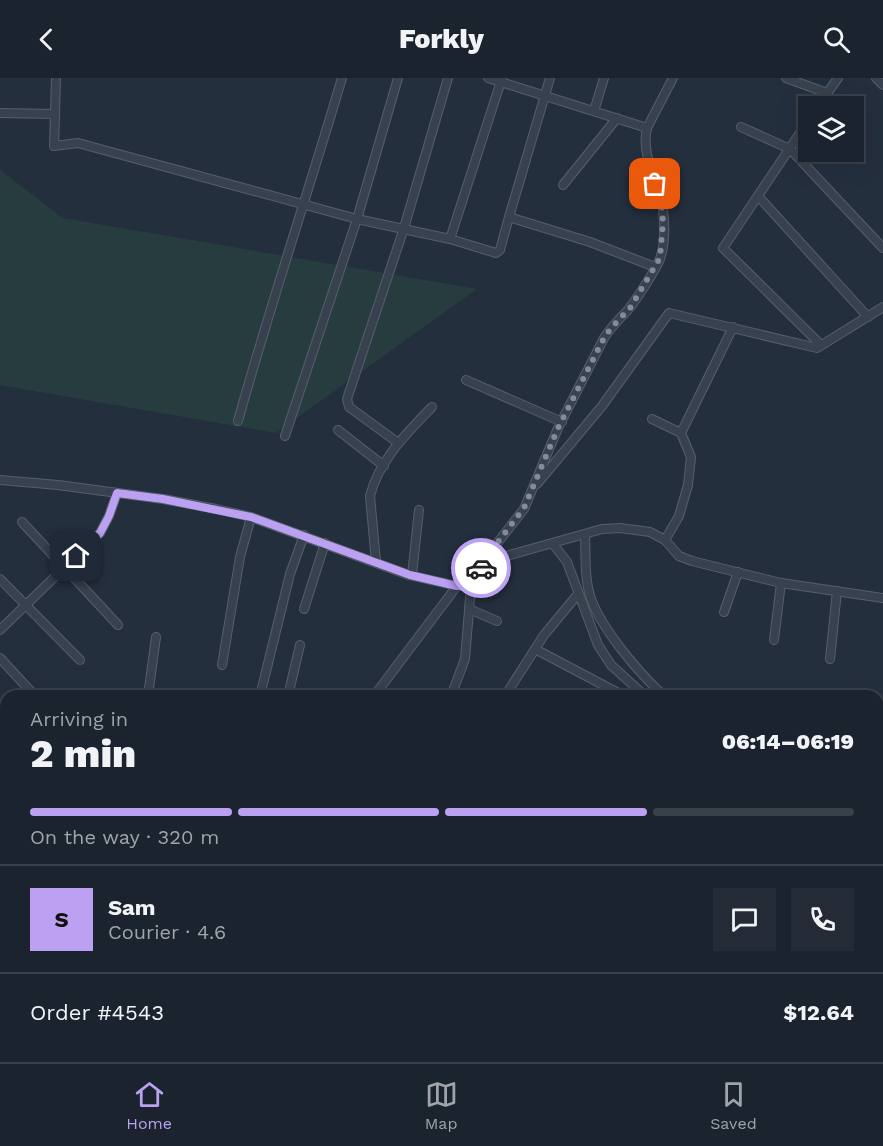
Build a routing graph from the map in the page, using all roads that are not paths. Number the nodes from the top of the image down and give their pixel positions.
1 (56, 78) edge
2 (342, 78) edge
3 (398, 78) edge
4 (448, 78) edge
5 (488, 78) edge
6 (550, 78) edge
7 (604, 78) edge
8 (673, 78) edge
9 (786, 78) edge
10 (838, 78) edge
11 (876, 78) edge
12 (501, 80) edge
13 (883, 85) edge
14 (828, 93) junction
15 (545, 96) junction
16 (826, 96) edge
17 (594, 111) junction
18 (0, 113) edge
19 (55, 114) junction
20 (616, 118) junction
21 (741, 127) dead end
22 (647, 128) junction
23 (798, 137) edge
24 (790, 149) junction
25 (563, 185) dead end
26 (758, 196) junction
27 (305, 204) junction
28 (509, 217) junction
29 (357, 219) junction
30 (404, 228) junction
31 (450, 239) junction
32 (883, 248) edge
33 (655, 267) junction
34 (883, 307) edge
35 (868, 317) junction
36 (732, 327) junction
37 (821, 345) junction
38 (466, 380) dead end
39 (432, 407) dead end
40 (652, 419) dead end
41 (238, 422) dead end
42 (562, 422) junction
43 (338, 430) dead end
44 (681, 433) junction
45 (285, 436) dead end
46 (397, 442) junction
47 (384, 466) junction
48 (0, 480) edge
49 (532, 490) junction
50 (117, 493) junction
51 (419, 510) dead end
52 (251, 517) junction
53 (22, 522) dead end
54 (585, 534) junction
55 (304, 535) junction
56 (665, 540) junction
57 (325, 543) junction
58 (554, 544) junction
59 (376, 562) junction
60 (485, 562) junction
61 (64, 567) junction
62 (738, 572) junction
63 (412, 575) junction
64 (0, 579) edge
65 (781, 583) junction
66 (457, 586) junction
67 (471, 586) junction
68 (837, 591) junction
69 (578, 594) junction
70 (883, 598) edge
71 (26, 605) junction
72 (304, 609) dead end
73 (469, 609) junction
74 (724, 612) dead end
75 (496, 621) dead end
76 (118, 624) dead end
77 (0, 630) edge
78 (156, 637) dead end
79 (774, 640) dead end
80 (300, 645) dead end
81 (535, 649) junction
82 (0, 658) edge
83 (830, 659) dead end
84 (80, 660) dead end
85 (222, 665) dead end
86 (29, 690) edge
87 (149, 690) edge
88 (261, 690) edge
89 (289, 690) edge
90 (379, 690) edge
91 (453, 690) edge
92 (509, 690) edge
93 (613, 690) edge
94 (638, 690) edge
95 (658, 690) edge

1 - 19 street
2 - 27 street
3 - 29 street
4 - 30 street
5 - 12 street
6 - 15 street
7 - 17 street
8 - 22 street
9 - 14 street
10 - 14 street
11 - 13 street
12 - 15 street
12 - 31 street
14 - 16 street
15 - 17 street
15 - 28 street
17 - 20 street
18 - 19 street
19 - 27 street
20 - 22 street
20 - 25 street
21 - 24 street
22 - 33 street
23 - 24 street
24 - 26 street
24 - 32 street
26 - 35 street
26 - 37 street
27 - 29 street
27 - 41 street
28 - 31 street
28 - 33 street
29 - 30 street
29 - 45 street
30 - 31 street
30 - 46 street
33 - 42 street
34 - 35 street
35 - 37 street
36 - 37 street
36 - 44 street
36 - 49 street
38 - 42 street
39 - 46 street
40 - 44 street
42 - 49 street
43 - 47 street
44 - 56 street
46 - 47 street
47 - 59 street
48 - 50 street
49 - 60 street
50 - 52 street
50 - 61 street
51 - 63 street
52 - 55 street
52 - 85 street
53 - 61 street
54 - 56 street
54 - 58 street
54 - 95 street
55 - 57 street
55 - 88 street
56 - 62 street
57 - 59 street
57 - 72 street
58 - 60 street
58 - 69 street
59 - 63 street
60 - 67 street
61 - 71 street
61 - 76 street
62 - 65 street
62 - 74 street
63 - 66 street
64 - 71 street
65 - 68 street
65 - 79 street
66 - 67 street
66 - 90 street
67 - 73 street
68 - 70 street
68 - 83 street
69 - 81 street
69 - 94 street
71 - 77 street
71 - 84 street
73 - 75 street
73 - 91 street
78 - 87 street
80 - 89 street
81 - 92 street
81 - 93 street
82 - 86 street

